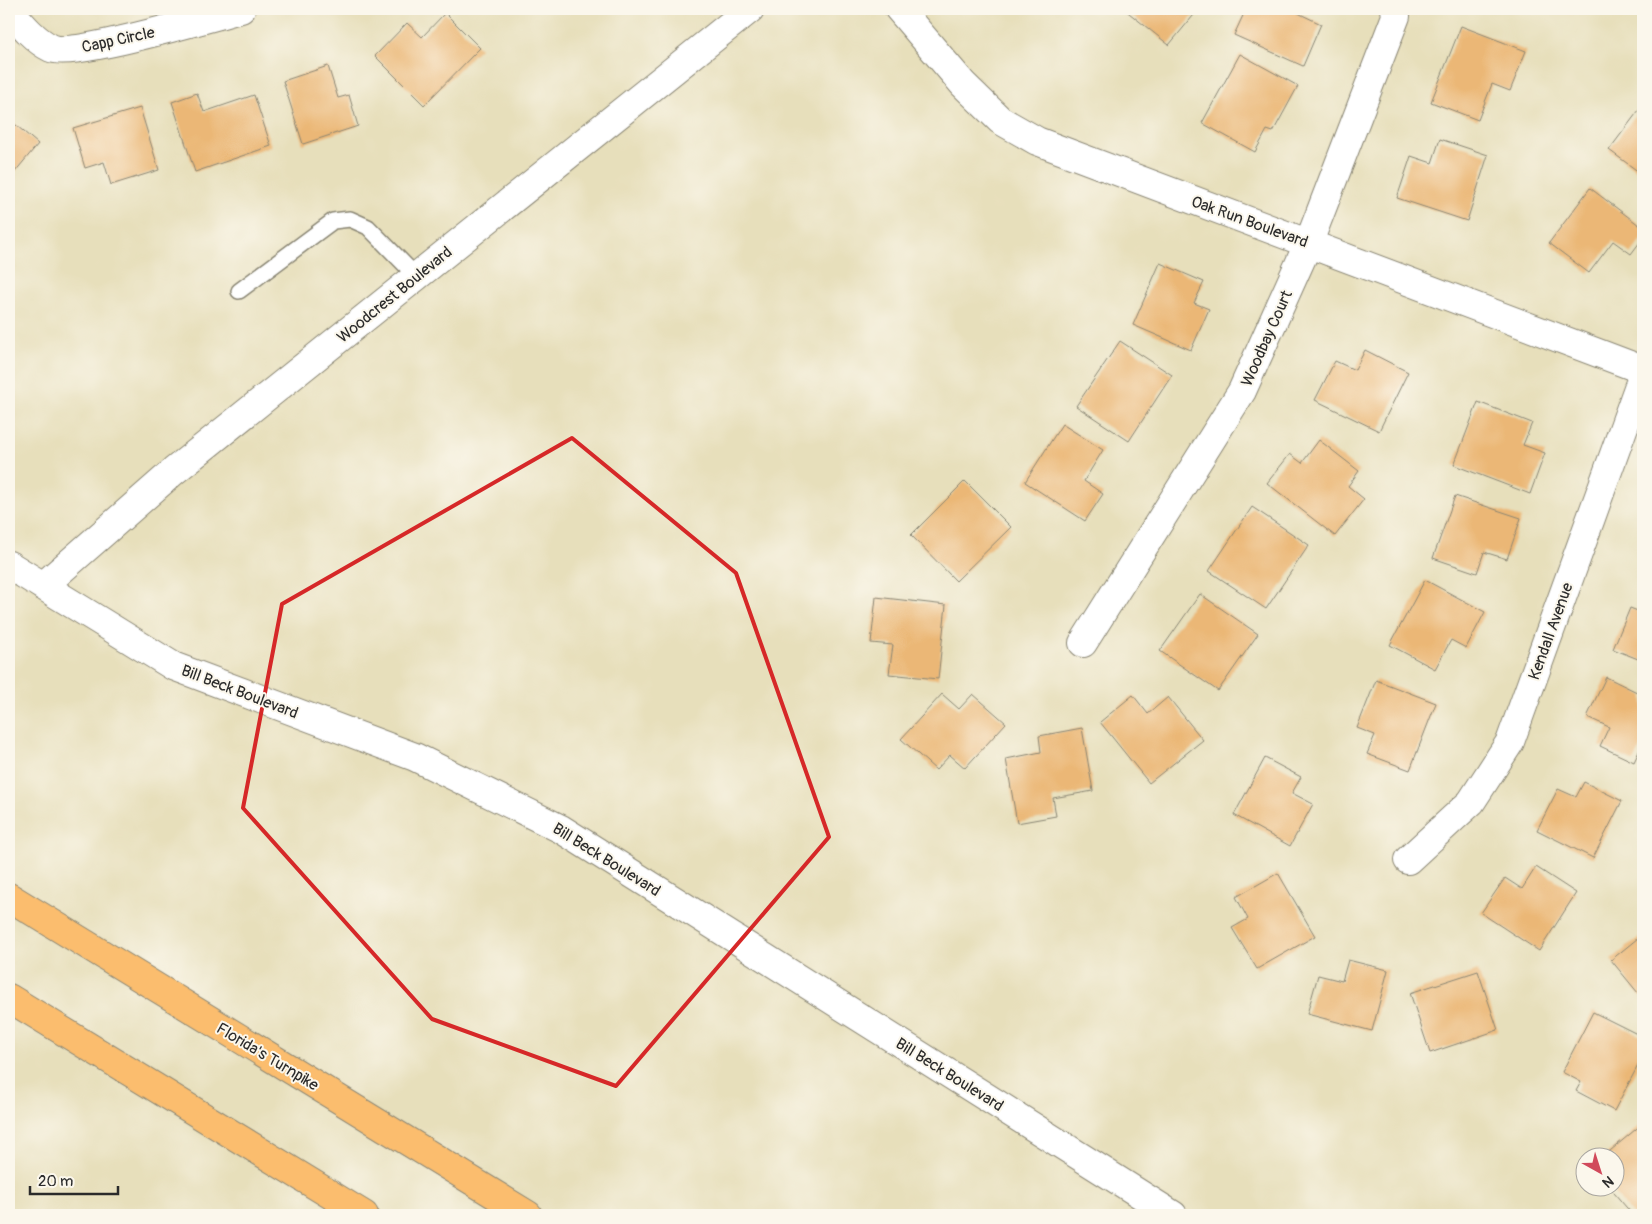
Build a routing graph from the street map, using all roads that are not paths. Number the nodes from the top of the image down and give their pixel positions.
1 (9, 9) edge
2 (240, 9) edge
3 (750, 9) edge
4 (899, 9) edge
5 (1395, 9) edge
6 (1309, 242) junction
7 (416, 276) junction
8 (239, 291) dead end
9 (1643, 372) edge
10 (9, 565) edge
11 (43, 586) junction
12 (1083, 643) dead end
13 (1408, 860) dead end
14 (9, 898) edge
15 (9, 998) edge
16 (364, 1215) edge
17 (528, 1215) edge
18 (1173, 1215) edge

1 - 2 street, Capp Circle
3 - 7 street, Woodcrest Boulevard
4 - 6 street, Oak Run Boulevard
5 - 6 street, Woodbay Court
6 - 9 street, Oak Run Boulevard
6 - 12 street, Woodbay Court
7 - 8 lane
7 - 11 street, Woodcrest Boulevard
9 - 13 street, Kendall Avenue
10 - 11 street, Bill Beck Boulevard
11 - 18 street, Bill Beck Boulevard
14 - 17 highway, Florida's Turnpike
15 - 16 highway

